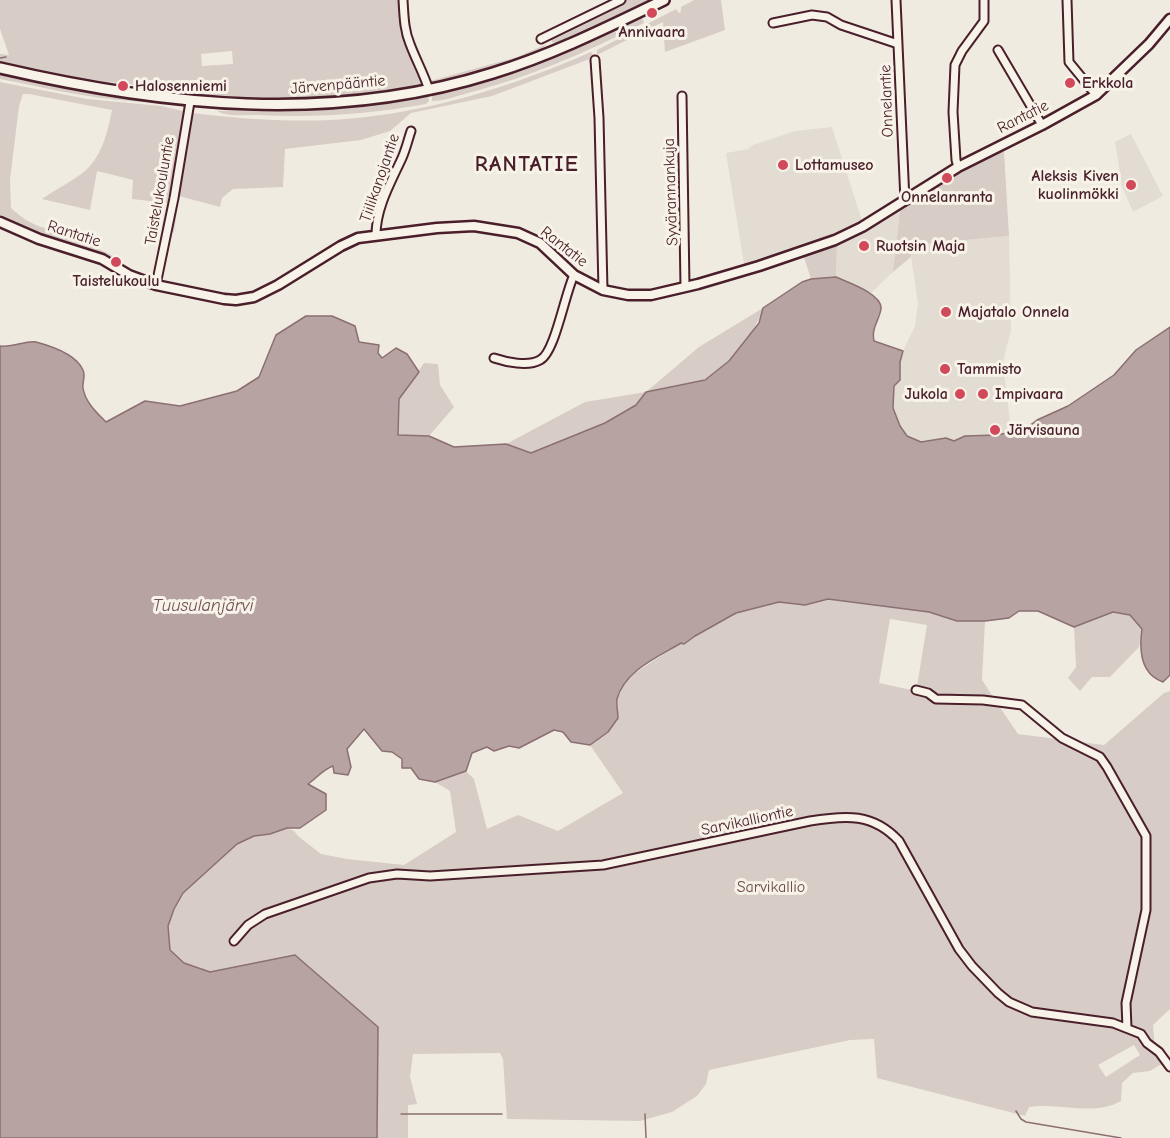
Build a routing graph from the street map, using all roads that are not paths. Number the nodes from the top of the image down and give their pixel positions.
1 (403, 0) edge
2 (621, 0) edge
3 (664, 0) edge
4 (896, 0) edge
5 (984, 0) edge
6 (1067, 0) edge
7 (1170, 19) edge
8 (773, 23) dead end
9 (541, 39) dead end
10 (898, 44) junction
11 (998, 50) dead end
12 (596, 60) dead end
13 (0, 68) edge
14 (429, 90) junction
15 (1096, 95) junction
16 (682, 96) dead end
17 (189, 102) junction
18 (1042, 125) junction
19 (411, 130) dead end
20 (958, 167) junction
21 (905, 201) junction
22 (0, 222) edge
23 (376, 235) junction
24 (574, 275) junction
25 (156, 285) junction
26 (685, 287) junction
27 (603, 290) junction
28 (494, 358) dead end
29 (916, 690) dead end
30 (234, 941) dead end
31 (1127, 1028) junction
32 (1170, 1068) edge

1 - 14 street
2 - 9 street
3 - 14 main road, Järvenpääntie
4 - 10 street, Onnelantie
5 - 20 street
6 - 15 street
7 - 15 street, Rantatie
8 - 10 street
10 - 21 street, Onnelantie
11 - 18 street
12 - 27 street
13 - 17 main road, Järvenpääntie
14 - 17 main road, Järvenpääntie
15 - 18 street, Rantatie
16 - 26 street, Syvärannankuja
17 - 25 street, Taistelukouluntie
18 - 20 street, Rantatie
19 - 23 street, Tiilikanojantie
20 - 21 street, Rantatie
21 - 26 street, Rantatie
22 - 25 street, Rantatie
23 - 24 street, Rantatie
23 - 25 street, Rantatie
24 - 27 street, Rantatie
24 - 28 street
26 - 27 street, Rantatie
29 - 31 street
30 - 31 street, Sarvikalliontie
31 - 32 street, Sarvikalliontie

